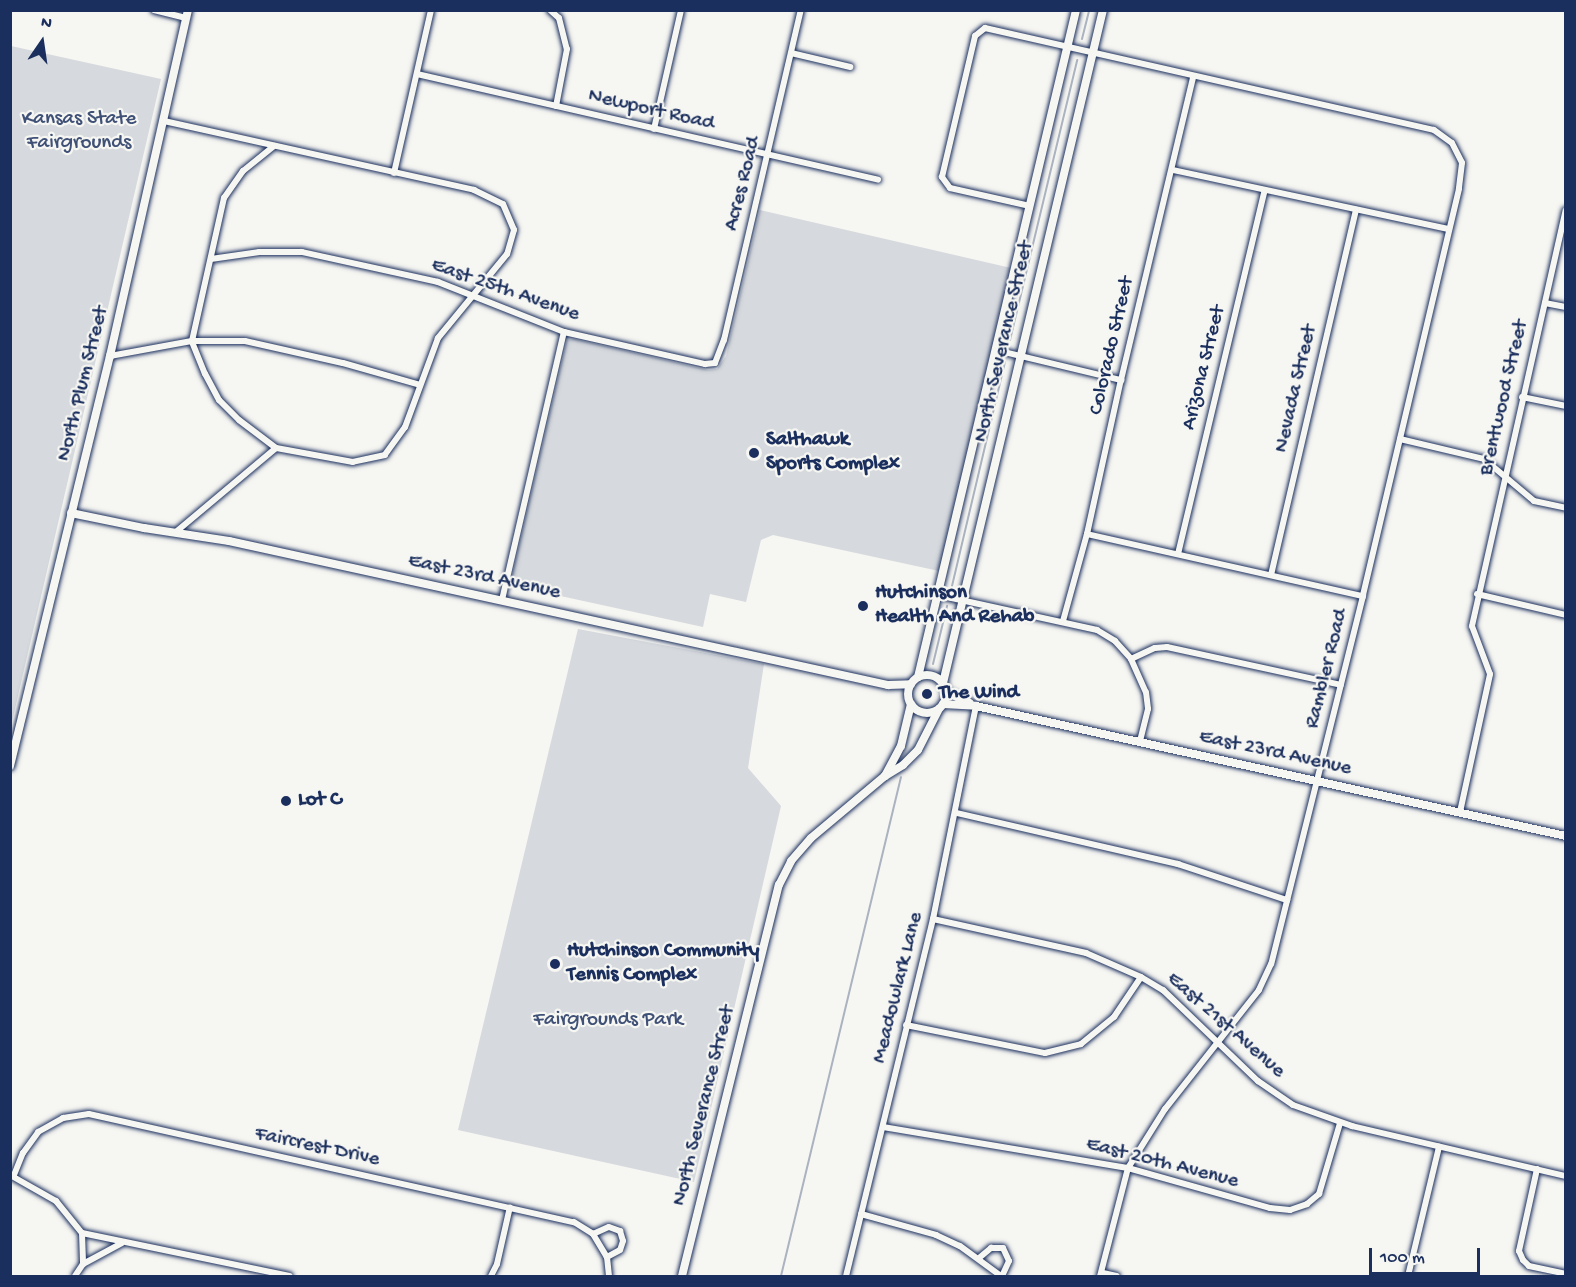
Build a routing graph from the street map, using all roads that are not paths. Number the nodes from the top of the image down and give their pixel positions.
1 (153, 10) edge
2 (431, 10) edge
3 (550, 10) edge
4 (681, 10) edge
5 (801, 10) edge
6 (1076, 10) edge
7 (1103, 10) edge
8 (187, 14) edge
9 (1067, 48) junction
10 (791, 53) junction
11 (1093, 54) junction
12 (850, 67) dead end
13 (417, 74) junction
14 (1193, 77) junction
15 (556, 106) junction
16 (164, 121) junction
17 (654, 129) junction
18 (274, 146) junction
19 (769, 155) junction
20 (1173, 170) junction
21 (394, 173) junction
22 (878, 180) dead end
23 (1265, 190) junction
24 (1030, 206) junction
25 (1356, 210) junction
26 (1566, 210) edge
27 (1448, 229) junction
28 (211, 259) junction
29 (472, 294) junction
30 (1545, 303) junction
31 (1566, 307) edge
32 (564, 332) junction
33 (192, 341) junction
34 (996, 350) junction
35 (110, 356) junction
36 (1021, 356) junction
37 (716, 363) joint
38 (1121, 380) junction
39 (420, 385) junction
40 (1522, 396) junction
41 (1566, 406) edge
42 (1400, 439) junction
43 (276, 448) junction
44 (1504, 475) junction
45 (1566, 508) edge
46 (71, 513) junction
47 (177, 531) junction
48 (1087, 534) junction
49 (1178, 554) junction
50 (1271, 575) junction
51 (1478, 594) junction
52 (938, 595) junction
53 (1363, 596) junction
54 (502, 600) junction
55 (962, 600) junction
56 (1566, 615) edge
57 (1063, 621) junction
58 (1131, 659) junction
59 (918, 677) junction
60 (911, 684) junction
61 (888, 685) junction
62 (1341, 685) junction
63 (945, 687) junction
64 (910, 702) junction
65 (976, 706) junction
66 (941, 707) junction
67 (1140, 742) junction
68 (10, 766) edge
69 (885, 776) junction
70 (1317, 782) junction
71 (1460, 812) junction
72 (957, 813) junction
73 (1566, 836) edge
74 (1287, 900) junction
75 (933, 919) junction
76 (1141, 977) junction
77 (906, 1025) junction
78 (1218, 1042) junction
79 (1340, 1123) junction
80 (884, 1127) junction
81 (1439, 1147) junction
82 (1128, 1168) junction
83 (1538, 1169) junction
84 (12, 1175) edge
85 (1566, 1176) edge
86 (510, 1207) junction
87 (861, 1214) junction
88 (82, 1233) junction
89 (593, 1234) junction
90 (123, 1242) junction
91 (608, 1257) junction
92 (979, 1258) junction
93 (83, 1264) junction
94 (1566, 1274) edge
95 (1101, 1275) edge
96 (75, 1276) edge
97 (290, 1276) edge
98 (491, 1276) edge
99 (609, 1276) edge
100 (682, 1276) edge
101 (846, 1276) edge
102 (1002, 1276) edge
103 (1117, 1276) edge
104 (1408, 1276) edge

1 - 8 street
2 - 13 street
3 - 15 street
4 - 17 street
5 - 10 street, Acres Road
6 - 9 street, North Severance Street
7 - 11 street, North Severance Street
8 - 16 street, North Plum Street
9 - 11 street, Rambler Road
9 - 24 street, North Severance Street
9 - 24 street, Rambler Road
10 - 12 street
10 - 19 street, Acres Road
11 - 14 street, Rambler Road
11 - 36 street, North Severance Street
13 - 15 street, Newport Road
13 - 21 street
14 - 20 street, Colorado Street
14 - 27 street, Rambler Road
15 - 17 street, Newport Road
16 - 18 street
16 - 35 street, North Plum Street
17 - 19 street, Newport Road
18 - 21 street
18 - 28 street
19 - 22 street, Newport Road
19 - 37 street, Acres Road
20 - 23 street
20 - 38 street, Colorado Street
21 - 29 street
23 - 25 street
23 - 49 street, Arizona Street
24 - 34 street, North Severance Street
25 - 27 street
25 - 50 street, Nevada Street
26 - 30 street, Brentwood Street
27 - 42 street, Rambler Road
28 - 29 street, East 25th Avenue
28 - 33 street
29 - 32 street, East 25th Avenue
29 - 39 street
30 - 31 street
30 - 40 street, Brentwood Street
32 - 37 street, East 25th Avenue
32 - 54 street
33 - 35 street
33 - 39 street
33 - 43 street
34 - 36 street
34 - 52 street, North Severance Street
35 - 46 street, North Plum Street
36 - 38 street
36 - 55 street, North Severance Street
38 - 48 street, Colorado Street
39 - 43 street
40 - 41 street
40 - 44 street, Brentwood Street
42 - 44 street
42 - 53 street, Rambler Road
43 - 47 street
44 - 45 street
44 - 51 street, Brentwood Street
46 - 47 street, East 23rd Avenue
46 - 68 street, North Plum Street
47 - 54 street, East 23rd Avenue
48 - 49 street
48 - 57 street, Colorado Street
49 - 50 street
50 - 53 street
51 - 56 street
51 - 71 street, Brentwood Street
52 - 55 street
52 - 59 street, North Severance Street
53 - 62 street, Rambler Road
54 - 61 street, East 23rd Avenue
55 - 57 street
55 - 63 street, North Severance Street
57 - 58 street
58 - 62 street
58 - 67 street
59 - 60 street
59 - 63 street
60 - 61 street, East 23rd Avenue
60 - 64 street
61 - 64 street, East 23rd Avenue
62 - 70 street, Rambler Road
63 - 65 street, East 23rd Avenue
63 - 66 street
64 - 66 street
64 - 69 street, North Severance Street
65 - 66 street, East 23rd Avenue
65 - 67 street, East 23rd Avenue
65 - 72 street, Meadowlark Lane
66 - 69 street, North Severance Street
67 - 70 street, East 23rd Avenue
69 - 100 street, North Severance Street
70 - 71 street, East 23rd Avenue
70 - 74 street, Rambler Road
71 - 73 street, East 23rd Avenue
72 - 74 street
72 - 75 street, Meadowlark Lane
74 - 78 street, Rambler Road
75 - 76 street, East 21st Avenue
75 - 77 street, Meadowlark Lane
76 - 77 street
76 - 78 street, East 21st Avenue
77 - 80 street, Meadowlark Lane
78 - 79 street, East 21st Avenue
78 - 82 street, Rambler Road
79 - 81 street, East 21st Avenue
79 - 82 street, East 20th Avenue
80 - 82 street, East 20th Avenue
80 - 87 street, Meadowlark Lane
81 - 83 street, East 21st Avenue
81 - 104 street
82 - 95 street, Rambler Road
83 - 85 street, East 21st Avenue
83 - 94 street
84 - 86 street, Faircrest Drive
84 - 88 street
86 - 89 street, Faircrest Drive
86 - 98 street
87 - 92 street
87 - 101 street, Meadowlark Lane
88 - 90 street
88 - 93 street
89 - 91 street, Faircrest Drive
89 - 91 street
90 - 93 street
90 - 97 street
91 - 99 street
92 - 102 street
92 - 102 street
93 - 96 street
95 - 103 street

